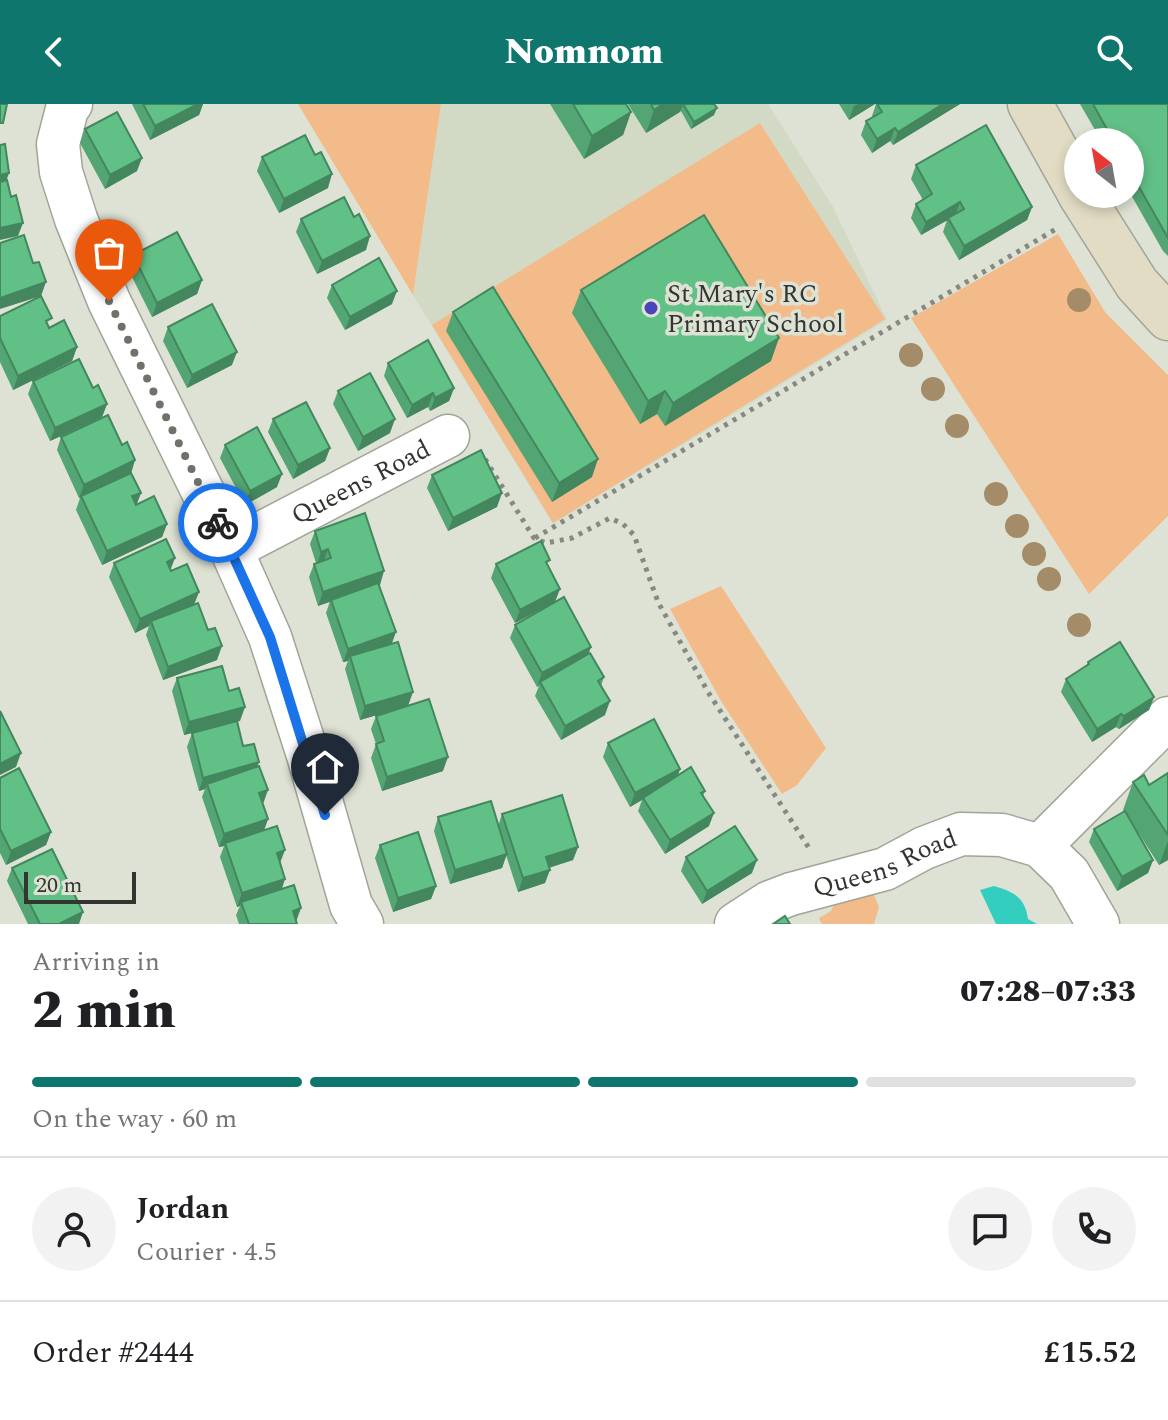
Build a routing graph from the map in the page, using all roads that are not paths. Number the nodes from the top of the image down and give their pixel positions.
1 (71, 104) edge
2 (1030, 104) edge
3 (1064, 165) edge
4 (1088, 208) edge
5 (1168, 318) edge
6 (448, 436) road end
7 (231, 549) junction
8 (1168, 718) edge
9 (1040, 846) junction
10 (362, 924) edge
11 (736, 924) edge
12 (1098, 924) edge

1 - 7 street
2 - 3 main road
4 - 5 main road
6 - 7 street, Queens Road
7 - 10 street
8 - 9 street
9 - 11 street, Queens Road
9 - 12 street, Queens Road

